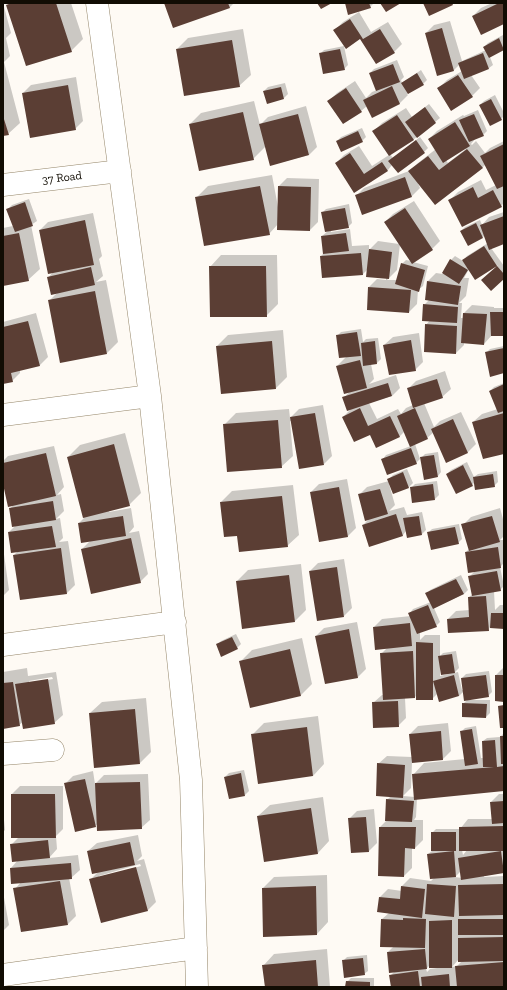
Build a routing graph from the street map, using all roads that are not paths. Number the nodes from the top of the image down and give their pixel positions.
1 (97, 3) edge
2 (120, 171) junction
3 (3, 185) edge
4 (150, 396) junction
5 (3, 415) edge
6 (175, 622) junction
7 (3, 645) edge
8 (53, 750) dead end
9 (3, 754) edge
10 (196, 948) junction
11 (3, 975) edge
12 (197, 987) edge

1 - 2 street
2 - 3 street, 37 Road
2 - 4 street
4 - 5 street
4 - 6 street
6 - 7 street
6 - 10 street
8 - 9 street
10 - 11 street
10 - 12 street

